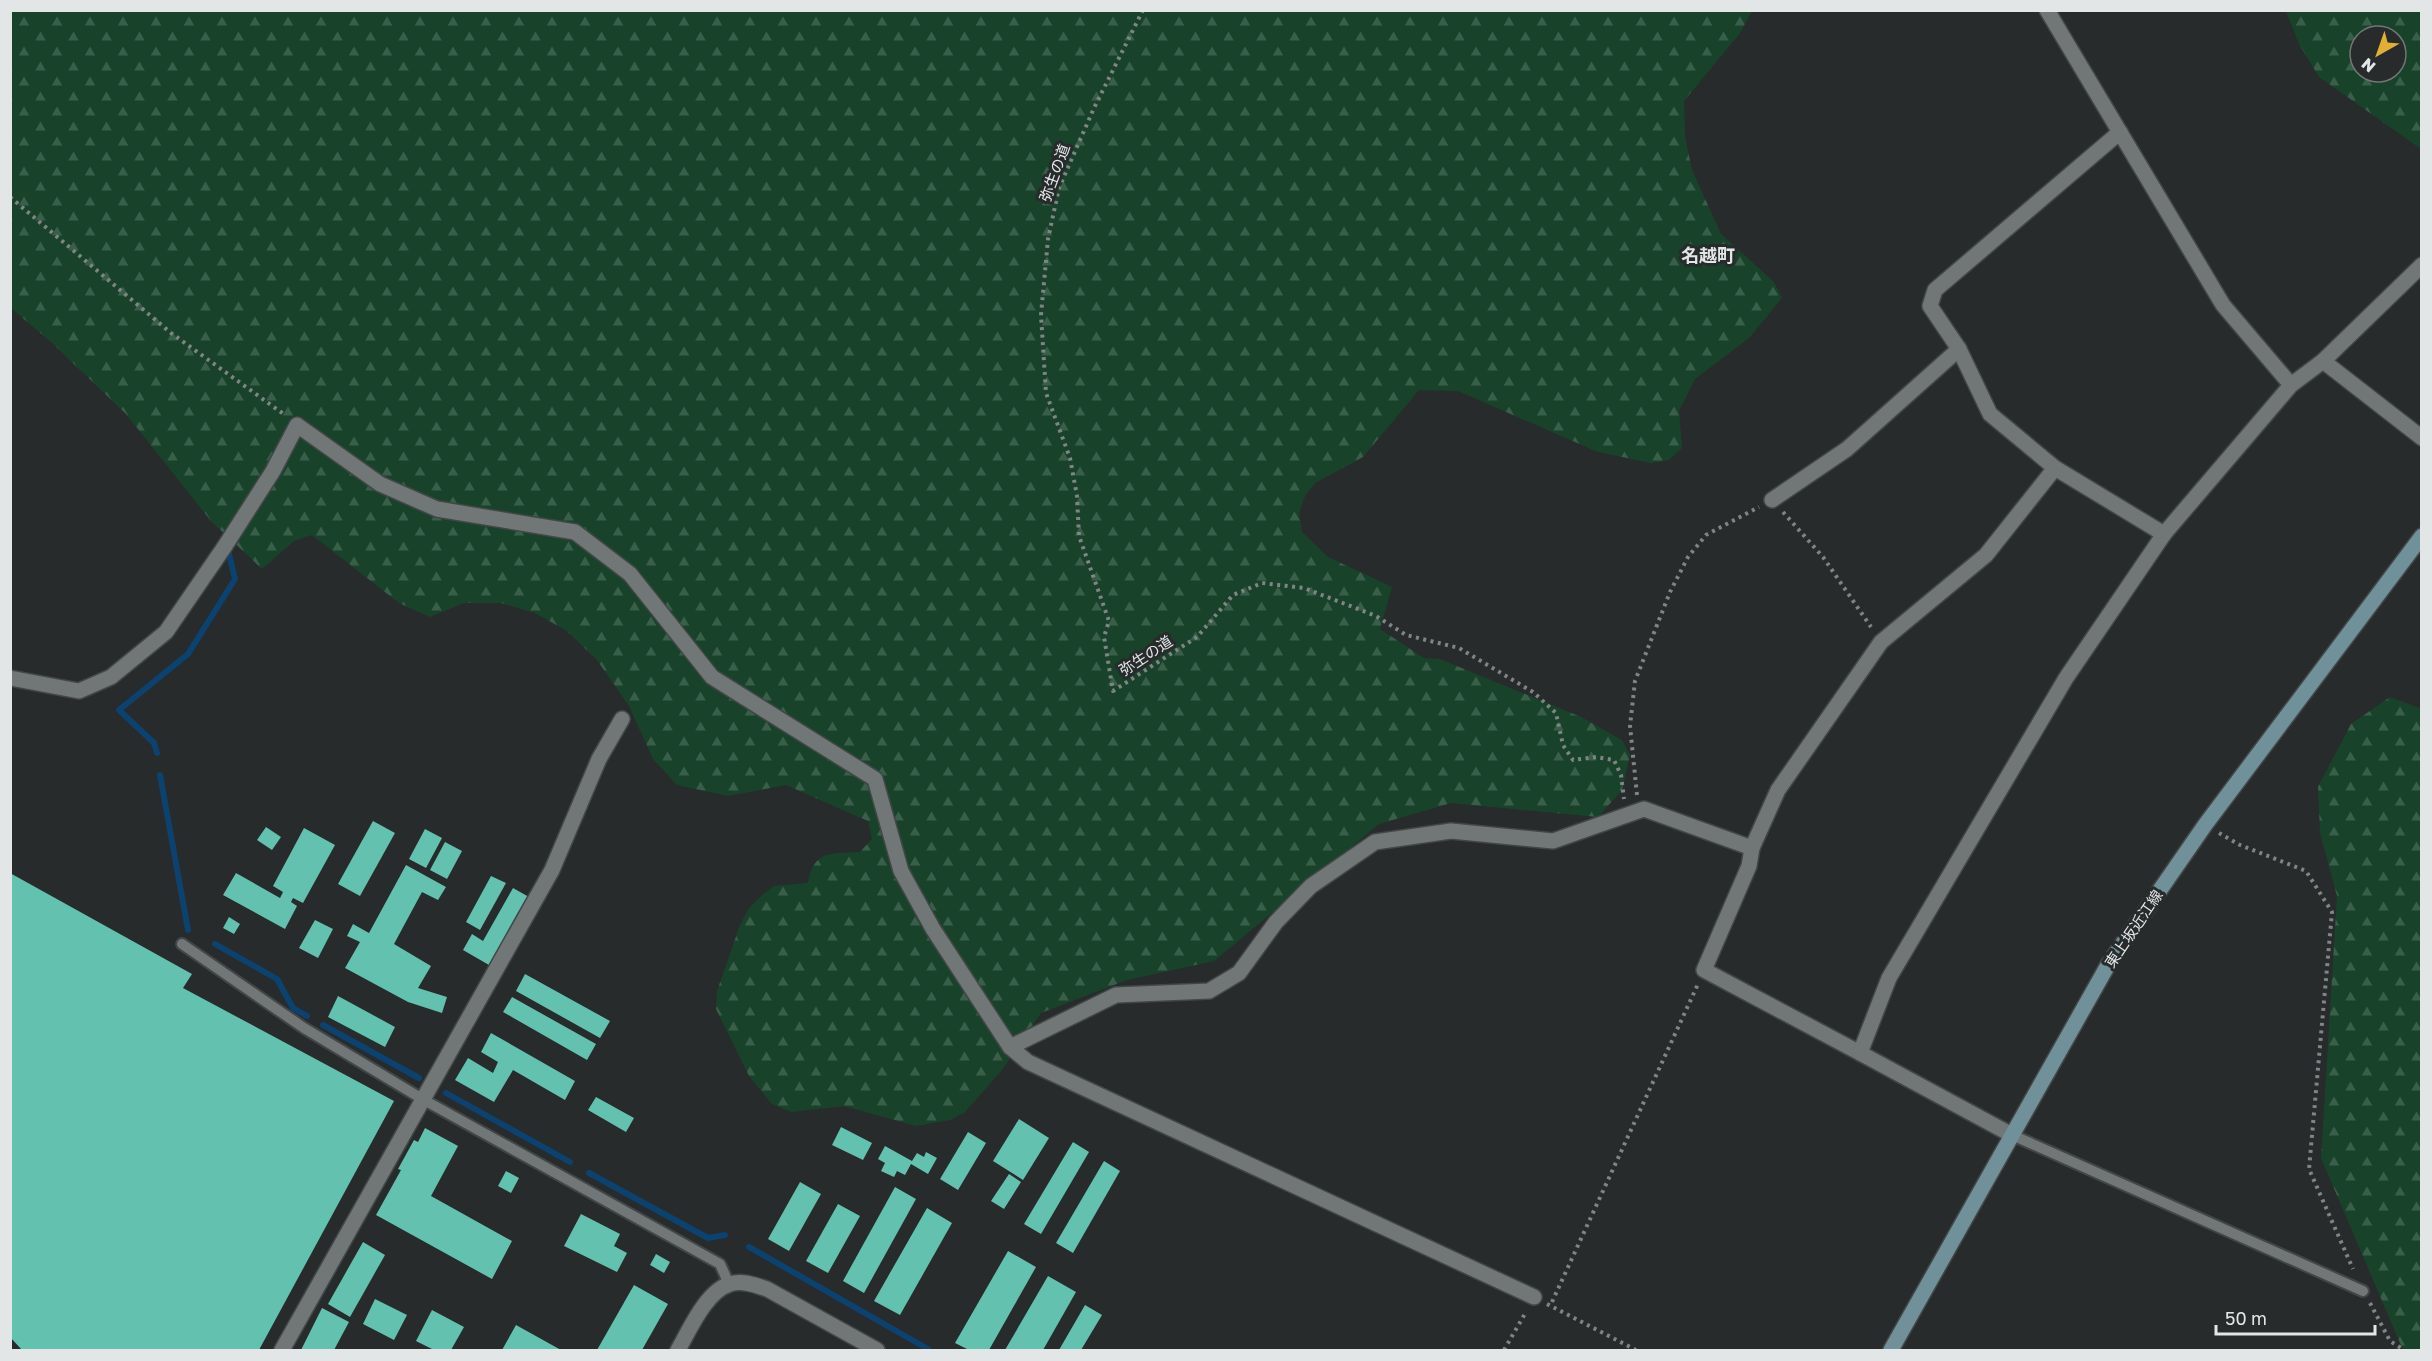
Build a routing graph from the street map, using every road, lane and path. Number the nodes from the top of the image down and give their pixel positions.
1 (1143, 10) edge
2 (2047, 10) edge
3 (2120, 132) junction
4 (10, 197) edge
5 (2421, 265) edge
6 (1959, 349) junction
7 (2323, 361) junction
8 (2291, 385) junction
9 (297, 424) junction
10 (2421, 438) edge
11 (2055, 468) junction
12 (1772, 500) junction
13 (2164, 534) junction
14 (2421, 536) edge
15 (1881, 642) junction
16 (10, 678) edge
17 (622, 719) dead end
18 (1632, 813) junction
19 (2205, 825) junction
20 (1752, 848) junction
21 (182, 945) dead end
22 (1704, 970) junction
23 (1010, 1047) junction
24 (1860, 1053) junction
25 (424, 1100) junction
26 (2012, 1135) junction
27 (729, 1284) junction
28 (2363, 1291) junction
29 (1534, 1297) junction
30 (1551, 1305) junction
31 (282, 1350) edge
32 (678, 1350) edge
33 (878, 1350) edge
34 (1504, 1350) edge
35 (1636, 1350) edge
36 (1892, 1350) edge
37 (2404, 1350) edge

1 - 18 path, 弥生の道
2 - 3 street
3 - 6 street
3 - 8 street
4 - 9 path
5 - 7 street
6 - 11 street
6 - 12 street
7 - 8 street
7 - 10 street
8 - 13 street
9 - 16 street
9 - 23 street
11 - 13 street
11 - 15 street
12 - 15 path
12 - 18 path
13 - 24 street
14 - 19 main road, 東上坂近江線
15 - 20 street
17 - 25 street
18 - 20 street
18 - 23 street
19 - 26 main road, 東上坂近江線
19 - 28 path
20 - 22 street
21 - 25 lane
22 - 24 street
22 - 30 path
23 - 29 street
24 - 26 street
25 - 27 lane
25 - 31 street
26 - 28 lane
26 - 36 main road, 東上坂近江線
27 - 32 street
27 - 33 street
28 - 37 path
29 - 30 path
29 - 34 path
30 - 35 path

